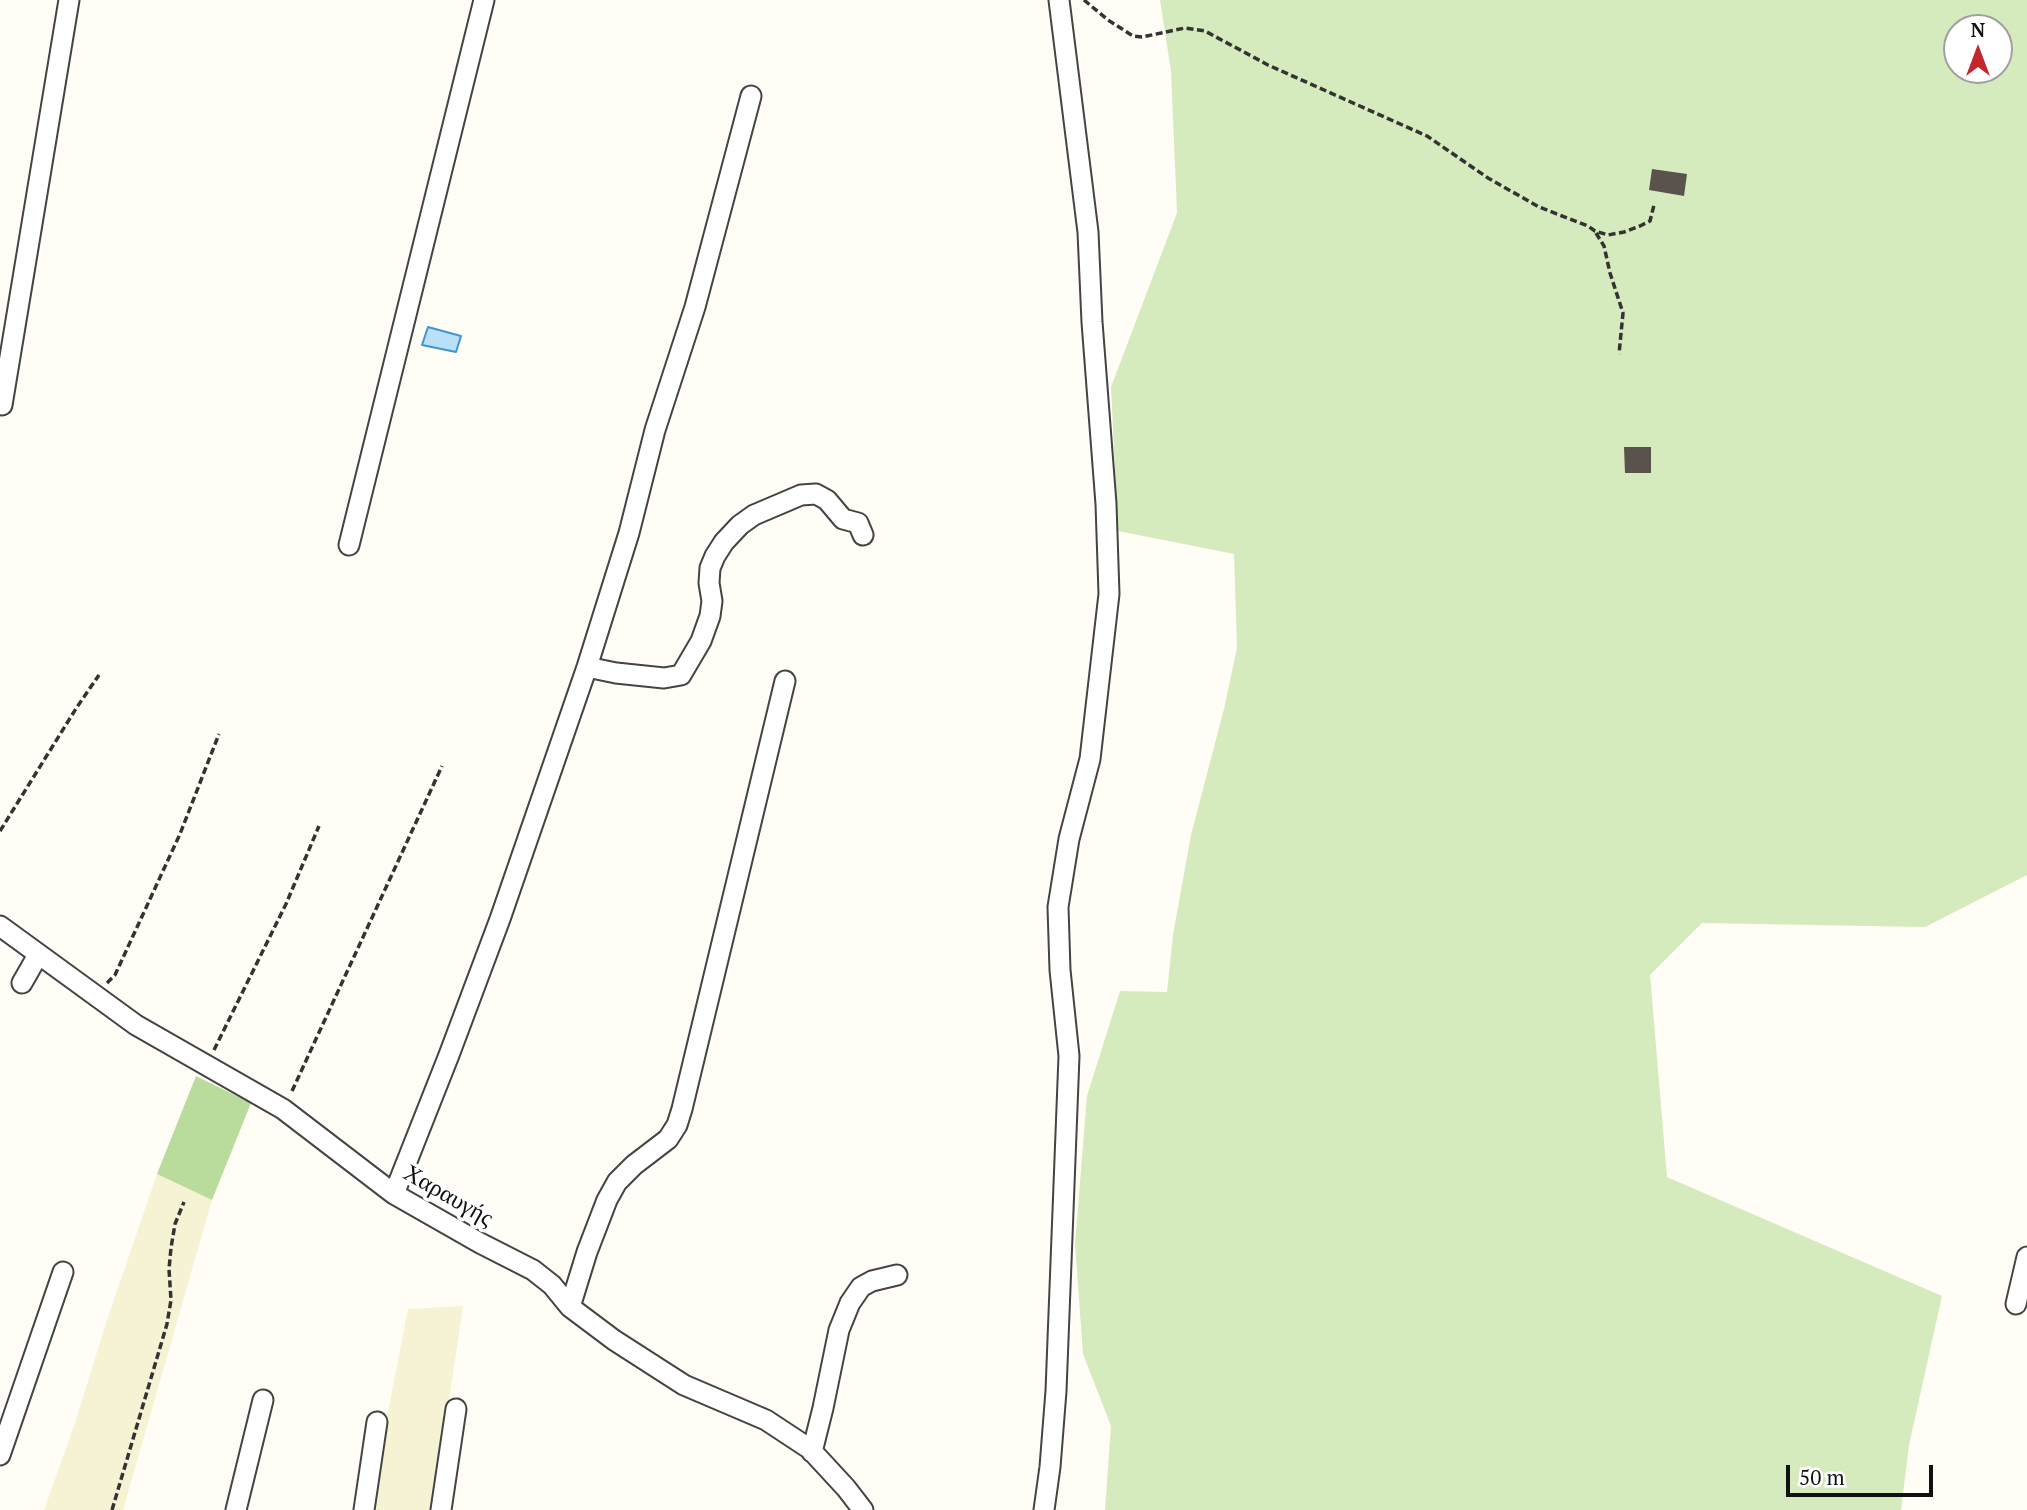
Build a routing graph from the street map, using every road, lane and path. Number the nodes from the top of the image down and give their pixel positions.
1 (69, 0) edge
2 (484, 0) edge
3 (1059, 0) edge
4 (1084, 0) edge
5 (751, 96) dead end
6 (1654, 205) dead end
7 (1595, 231) junction
8 (1619, 354) dead end
9 (2, 405) dead end
10 (863, 535) dead end
11 (349, 545) dead end
12 (587, 667) junction
13 (99, 674) dead end
14 (785, 681) dead end
15 (219, 734) dead end
16 (442, 766) dead end
17 (319, 826) dead end
18 (0, 831) edge
19 (0, 926) edge
20 (38, 955) junction
21 (22, 983) dead end
22 (104, 1002) junction
23 (206, 1065) junction
24 (283, 1109) junction
25 (394, 1194) junction
26 (184, 1202) dead end
27 (2027, 1257) edge
28 (63, 1272) dead end
29 (897, 1275) dead end
30 (2016, 1304) dead end
31 (570, 1307) junction
32 (263, 1400) dead end
33 (456, 1409) dead end
34 (377, 1422) dead end
35 (812, 1451) junction
36 (0, 1455) edge
37 (112, 1510) edge
38 (236, 1510) edge
39 (364, 1510) edge
40 (441, 1510) edge
41 (863, 1510) edge
42 (1044, 1510) edge

1 - 9 street
2 - 11 street
3 - 42 street
4 - 7 path
5 - 12 street
6 - 7 path
7 - 8 path
10 - 12 street
12 - 25 street
13 - 18 path
14 - 31 street
15 - 22 path
16 - 24 path
17 - 23 path
19 - 20 street, Χαραυγής
20 - 21 street
20 - 22 street, Χαραυγής
22 - 23 street, Χαραυγής
23 - 24 street, Χαραυγής
24 - 25 street, Χαραυγής
25 - 31 street, Χαραυγής
26 - 37 path
27 - 30 street
28 - 36 street
29 - 35 street
31 - 35 street, Χαραυγής
32 - 38 street
33 - 40 street
34 - 39 street
35 - 41 street, Χαραυγής

